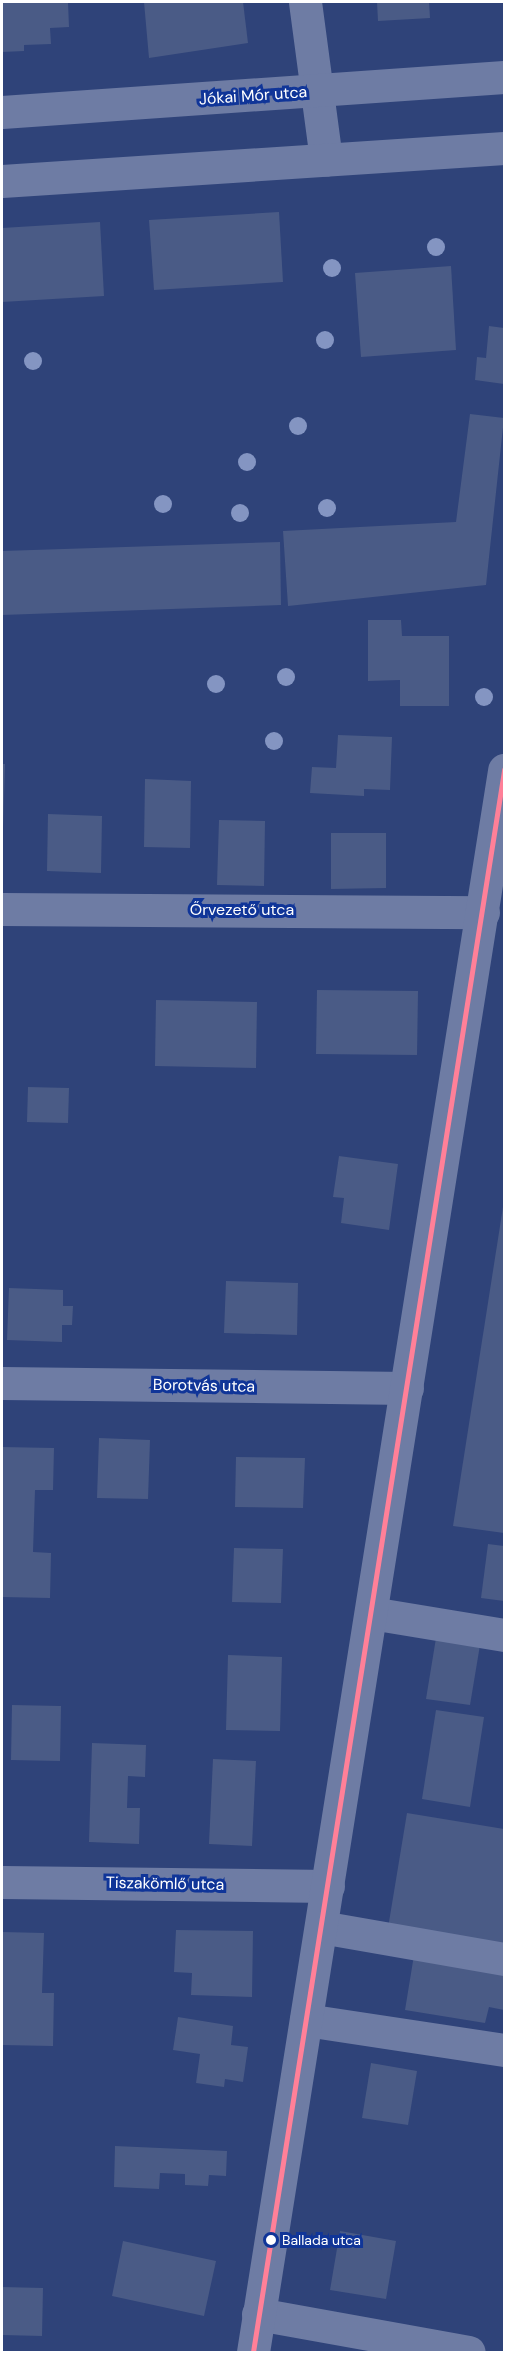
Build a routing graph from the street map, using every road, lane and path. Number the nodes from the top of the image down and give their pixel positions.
1 (305, 2) edge
2 (504, 77) edge
3 (314, 93) junction
4 (2, 112) edge
5 (504, 148) edge
6 (326, 160) junction
7 (2, 181) edge
8 (504, 770) edge
9 (2, 909) edge
10 (483, 912) junction
11 (2, 1383) edge
12 (407, 1388) junction
13 (371, 1613) junction
14 (504, 1635) edge
15 (2, 1882) edge
16 (328, 1886) junction
17 (321, 1927) junction
18 (504, 1959) edge
19 (306, 2020) junction
20 (504, 2050) edge
21 (258, 2314) junction
22 (252, 2352) edge
23 (469, 2352) edge

1 - 3 street
2 - 3 street, Jókai Mór utca
3 - 4 street, Jókai Mór utca
3 - 6 street
5 - 6 street
6 - 7 street
8 - 10 street
9 - 10 street, Őrvezető utca
10 - 12 street
11 - 12 street, Borotvás utca
12 - 13 street
13 - 14 street
13 - 16 street
15 - 16 street, Tiszakömlő utca
16 - 17 street
17 - 18 street
17 - 19 street
19 - 20 street
19 - 21 street
21 - 22 street
21 - 23 street

